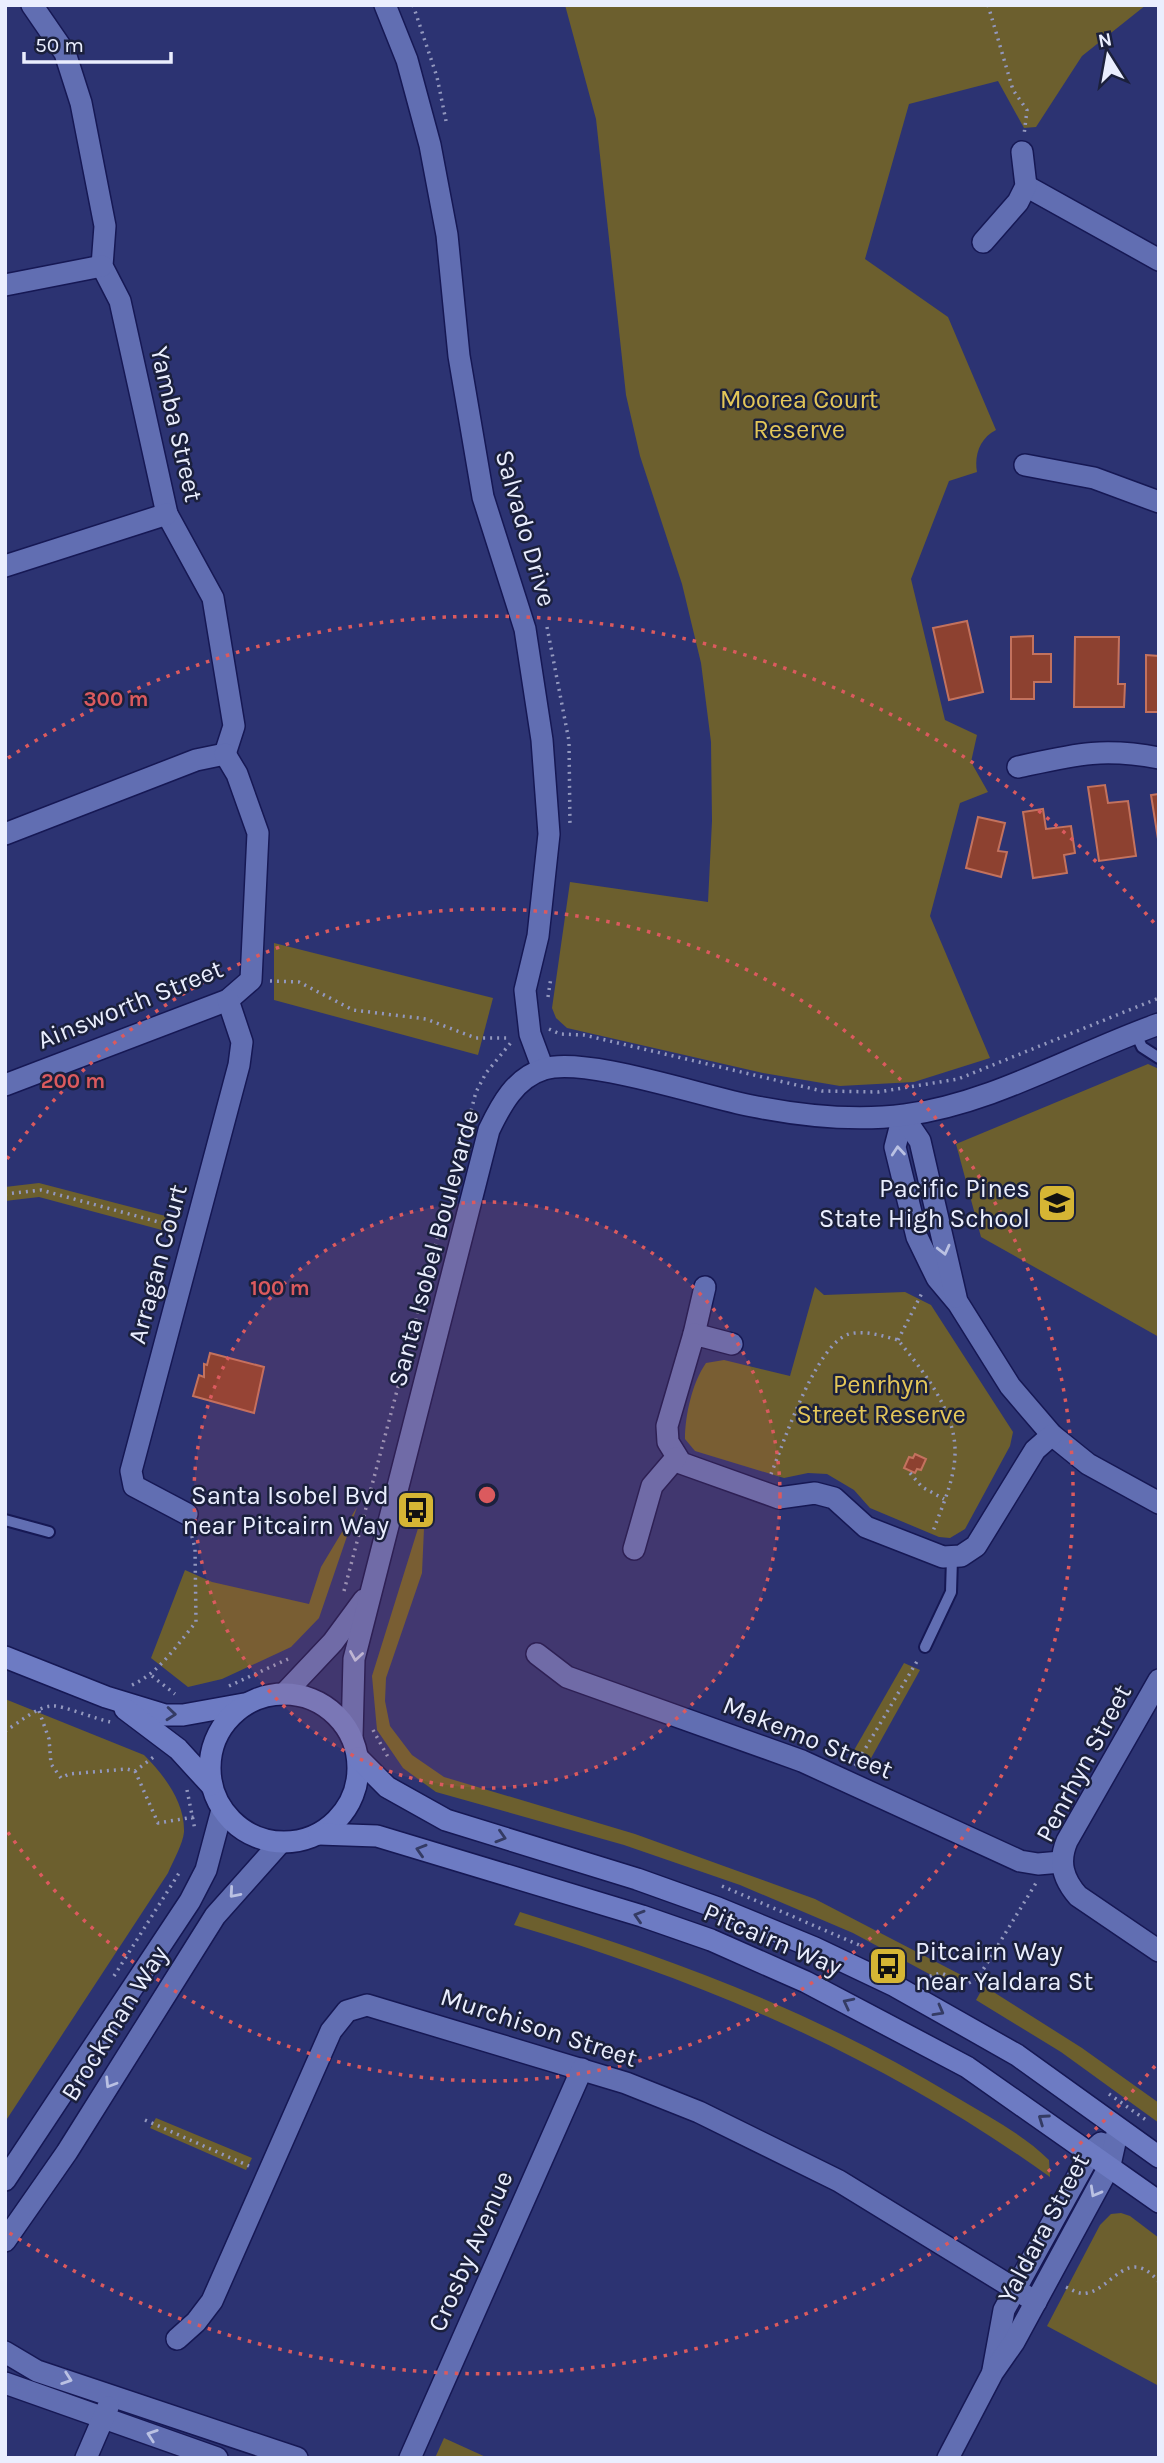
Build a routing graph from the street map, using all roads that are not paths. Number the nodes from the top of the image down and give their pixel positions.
1 (32, 5) edge
2 (385, 5) edge
3 (1021, 152) road end
4 (1026, 186) junction
5 (983, 242) dead end
6 (1159, 260) edge
7 (102, 266) junction
8 (5, 285) edge
9 (1025, 465) dead end
10 (1159, 502) edge
11 (167, 514) junction
12 (5, 566) edge
13 (225, 754) junction
14 (1159, 758) edge
15 (1018, 767) dead end
16 (5, 834) edge
17 (228, 1000) junction
18 (1159, 1024) edge
19 (1135, 1032) junction
20 (1159, 1058) edge
21 (543, 1069) junction
22 (5, 1085) edge
23 (903, 1115) junction
24 (705, 1287) dead end
25 (694, 1334) junction
26 (732, 1344) dead end
27 (1052, 1435) junction
28 (676, 1458) junction
29 (1159, 1503) edge
30 (187, 1514) road end
31 (5, 1520) edge
32 (50, 1532) dead end
33 (634, 1549) dead end
34 (951, 1558) junction
35 (371, 1590) junction
36 (925, 1647) road end
37 (537, 1654) dead end
38 (5, 1657) edge
39 (1159, 1680) edge
40 (284, 1694) junction
41 (106, 1697) junction
42 (248, 1703) junction
43 (352, 1737) junction
44 (358, 1758) junction
45 (211, 1785) junction
46 (222, 1810) junction
47 (319, 1834) junction
48 (280, 1843) junction
49 (1061, 1862) junction
50 (1159, 1951) edge
51 (582, 2069) junction
52 (1118, 2129) junction
53 (1091, 2152) junction
54 (1159, 2158) edge
55 (1110, 2165) junction
56 (5, 2180) edge
57 (1159, 2202) edge
58 (5, 2241) edge
59 (1015, 2289) junction
60 (1036, 2302) junction
61 (177, 2339) dead end
62 (5, 2352) edge
63 (992, 2372) junction
64 (5, 2384) edge
65 (113, 2395) junction
66 (104, 2418) junction
67 (410, 2457) edge
68 (86, 2458) edge
69 (217, 2458) edge
70 (297, 2458) edge
71 (948, 2458) edge

1 - 7 street
2 - 21 street, Salvado Drive
3 - 4 street
4 - 5 street
4 - 6 street
7 - 8 street
7 - 11 street, Yamba Street
9 - 10 street
11 - 12 street
11 - 13 street, Yamba Street
13 - 16 street
13 - 17 street, Ainsworth Street
14 - 15 street
17 - 22 street, Ainsworth Street
17 - 30 street, Arragan Court
18 - 19 street, Santa Isobel Boulevarde
19 - 20 lane
19 - 23 street, Santa Isobel Boulevarde
21 - 23 street, Santa Isobel Boulevarde
21 - 35 street, Santa Isobel Boulevarde
23 - 27 street
24 - 25 street
25 - 26 street
25 - 28 street
27 - 29 street
27 - 34 street
28 - 33 street
28 - 34 street
31 - 32 lane
34 - 36 lane
35 - 40 street, Santa Isobel Boulevarde
35 -> 43 street, Santa Isobel Boulevarde
37 - 49 street, Makemo Street
38 - 41 main road
39 - 49 street, Penrhyn Street
40 - 42 main road
40 - 43 main road
41 -> 42 main road
41 - 45 main road
42 - 45 main road
43 - 44 main road
44 - 47 main road
44 -> 52 main road, Pitcairn Way
45 - 46 main road
46 - 48 main road
46 - 56 street, Brockman Way
47 - 48 main road
53 -> 47 main road, Pitcairn Way
48 -> 58 street, Brockman Way
49 - 50 street, Penrhyn Street
51 - 59 street, Murchison Street
51 - 61 street, Murchison Street
51 - 67 street, Crosby Avenue
52 - 53 street, Yaldara Street
52 - 54 main road, Pitcairn Way
52 - 55 street, Yaldara Street
53 - 55 main road, Pitcairn Way
53 - 59 street, Yaldara Street
55 - 57 main road, Pitcairn Way
55 -> 60 street, Yaldara Street
59 - 60 street, Murchison Street
59 - 63 street, Yaldara Street
60 - 63 street, Yaldara Street
62 -> 65 street
63 - 71 street, Yaldara Street
64 - 66 street
65 - 66 street
65 - 70 street
66 - 68 street
69 -> 66 street

